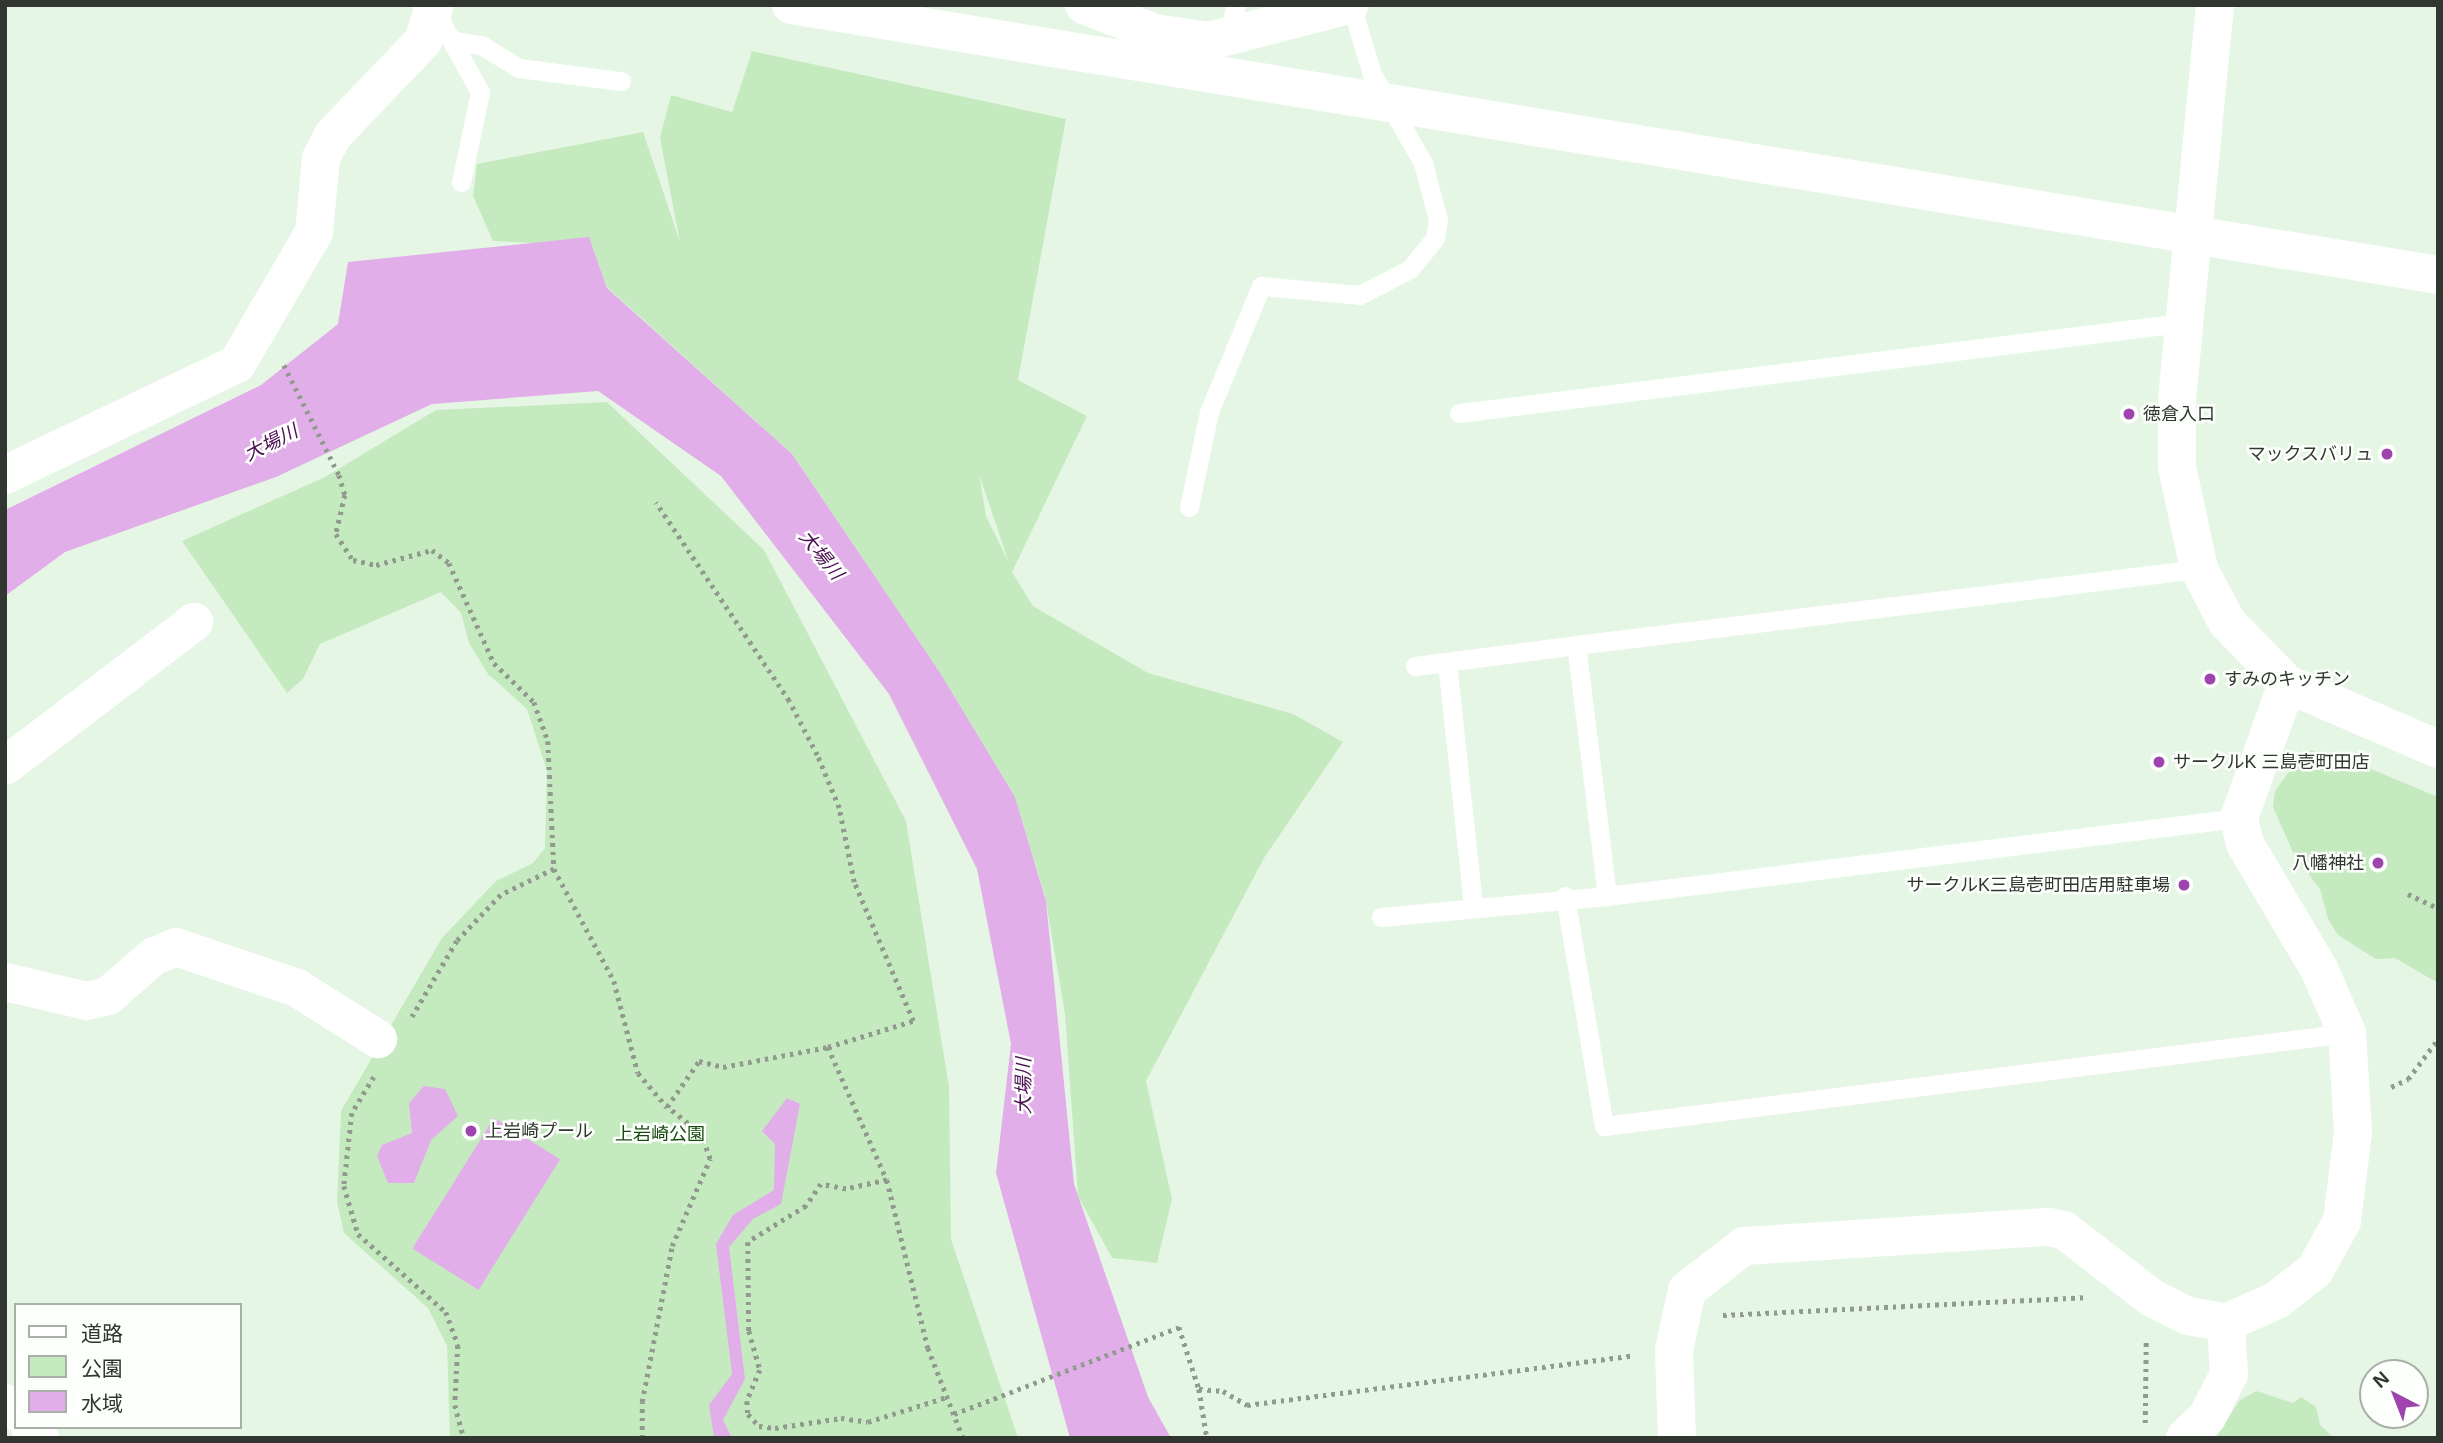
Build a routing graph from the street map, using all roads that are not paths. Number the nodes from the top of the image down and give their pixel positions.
1 (791, 5) edge
2 (1084, 5) edge
3 (1350, 5) edge
4 (2215, 5) edge
5 (434, 6) edge
6 (1231, 22) edge
7 (455, 41) junction
8 (621, 81) dead end
9 (1390, 104) junction
10 (461, 182) dead end
11 (2196, 235) junction
12 (2438, 275) edge
13 (2182, 323) junction
14 (1459, 413) dead end
15 (5, 475) edge
16 (1189, 507) dead end
17 (2199, 569) junction
18 (194, 622) dead end
19 (1576, 645) junction
20 (1447, 662) junction
21 (1415, 666) dead end
22 (2287, 684) junction
23 (2438, 749) edge
24 (5, 766) edge
25 (2239, 818) junction
26 (1565, 895) junction
27 (1607, 896) junction
28 (1473, 906) junction
29 (1381, 917) dead end
30 (5, 982) edge
31 (2347, 1033) junction
32 (388, 1045) road end
33 (2226, 1323) junction
34 (1677, 1438) edge
35 (2185, 1438) edge

1 - 9 street
2 - 6 street
3 - 6 street
3 - 9 lane
4 - 11 street
5 - 7 lane
5 - 15 street
7 - 8 lane
7 - 10 lane
9 - 11 street
9 - 16 lane
11 - 12 street
11 - 13 street
13 - 14 lane
13 - 17 street
17 - 19 lane
17 - 22 street
18 - 24 street
19 - 20 lane
19 - 27 lane
20 - 21 lane
20 - 28 lane
22 - 23 street
22 - 25 street
25 - 27 lane
25 - 31 street
26 - 27 lane
26 - 28 lane
26 - 31 lane
28 - 29 lane
30 - 32 street
31 - 33 street
33 - 34 street
33 - 35 street

